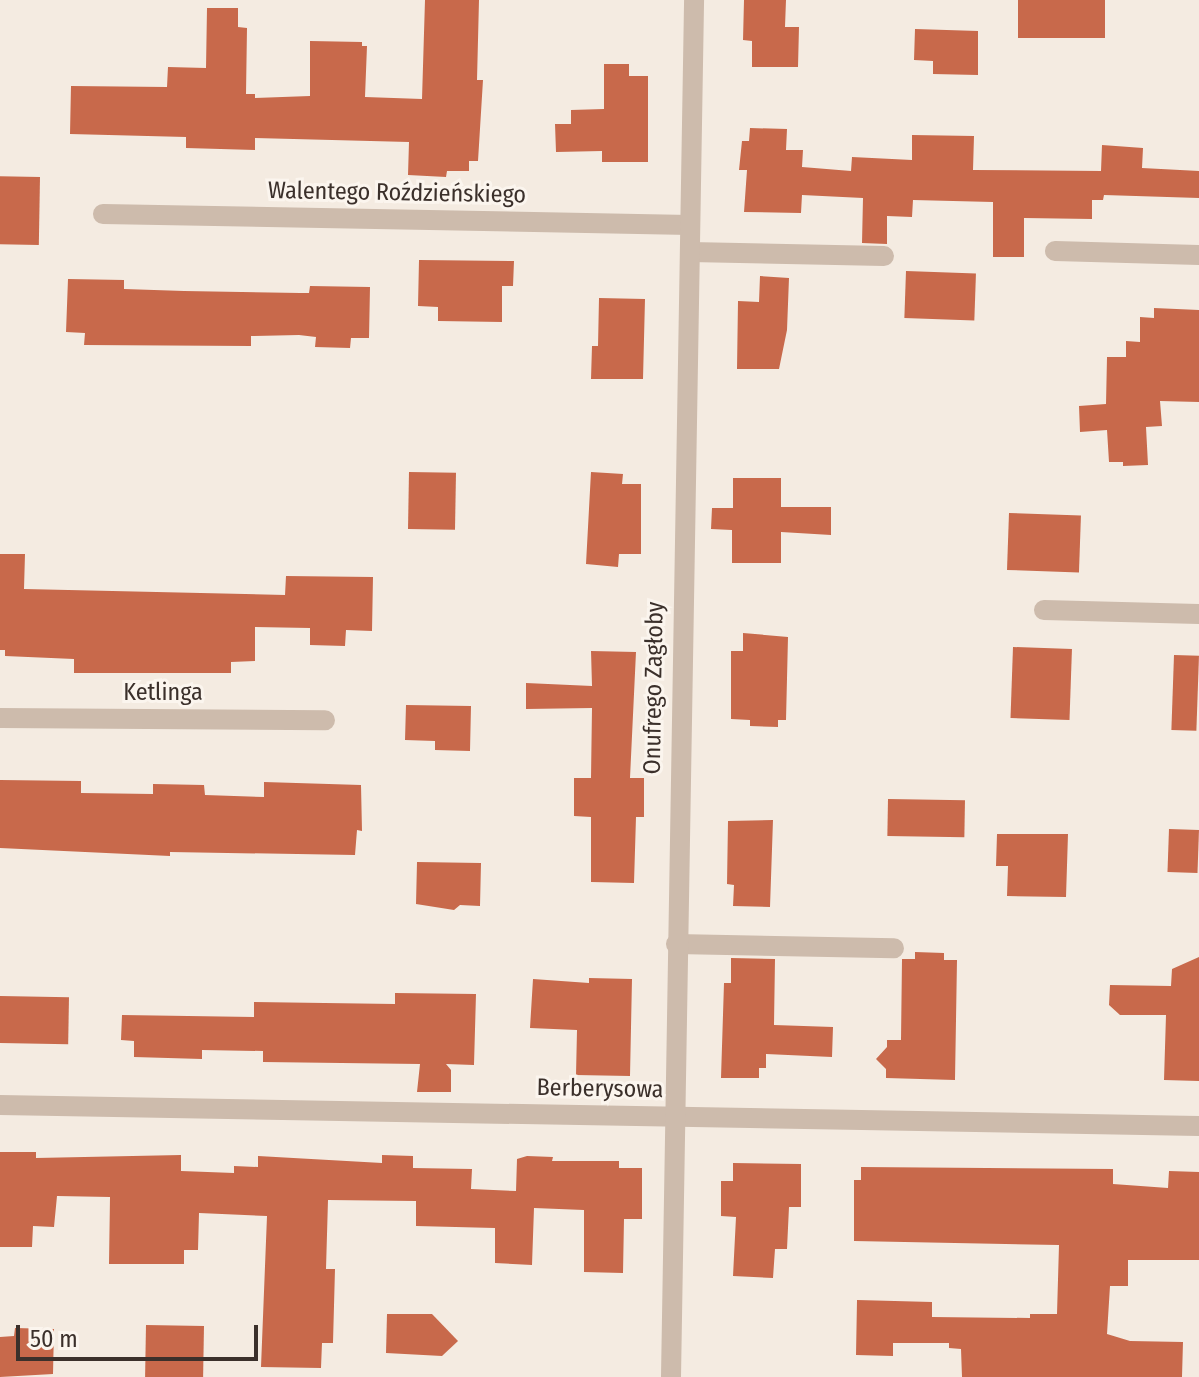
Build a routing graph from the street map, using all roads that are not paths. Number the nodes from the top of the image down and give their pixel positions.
1 (694, 0) edge
2 (103, 214) dead end
3 (690, 225) junction
4 (1055, 251) dead end
5 (690, 252) junction
6 (1199, 255) edge
7 (884, 256) dead end
8 (1044, 610) dead end
9 (1199, 614) edge
10 (0, 718) edge
11 (325, 720) dead end
12 (676, 944) junction
13 (894, 948) dead end
14 (0, 1105) edge
15 (674, 1117) junction
16 (1199, 1126) edge
17 (671, 1377) edge

1 - 3 street, Onufrego Zagłoby
2 - 3 street, Walentego Roździeńskiego
3 - 5 street, Onufrego Zagłoby
4 - 6 street
5 - 7 street
5 - 12 street, Onufrego Zagłoby
8 - 9 street
10 - 11 street, Ketlinga
12 - 13 street
12 - 15 street, Onufrego Zagłoby
14 - 15 street, Berberysowa
15 - 16 street, Berberysowa
15 - 17 street, Onufrego Zagłoby

